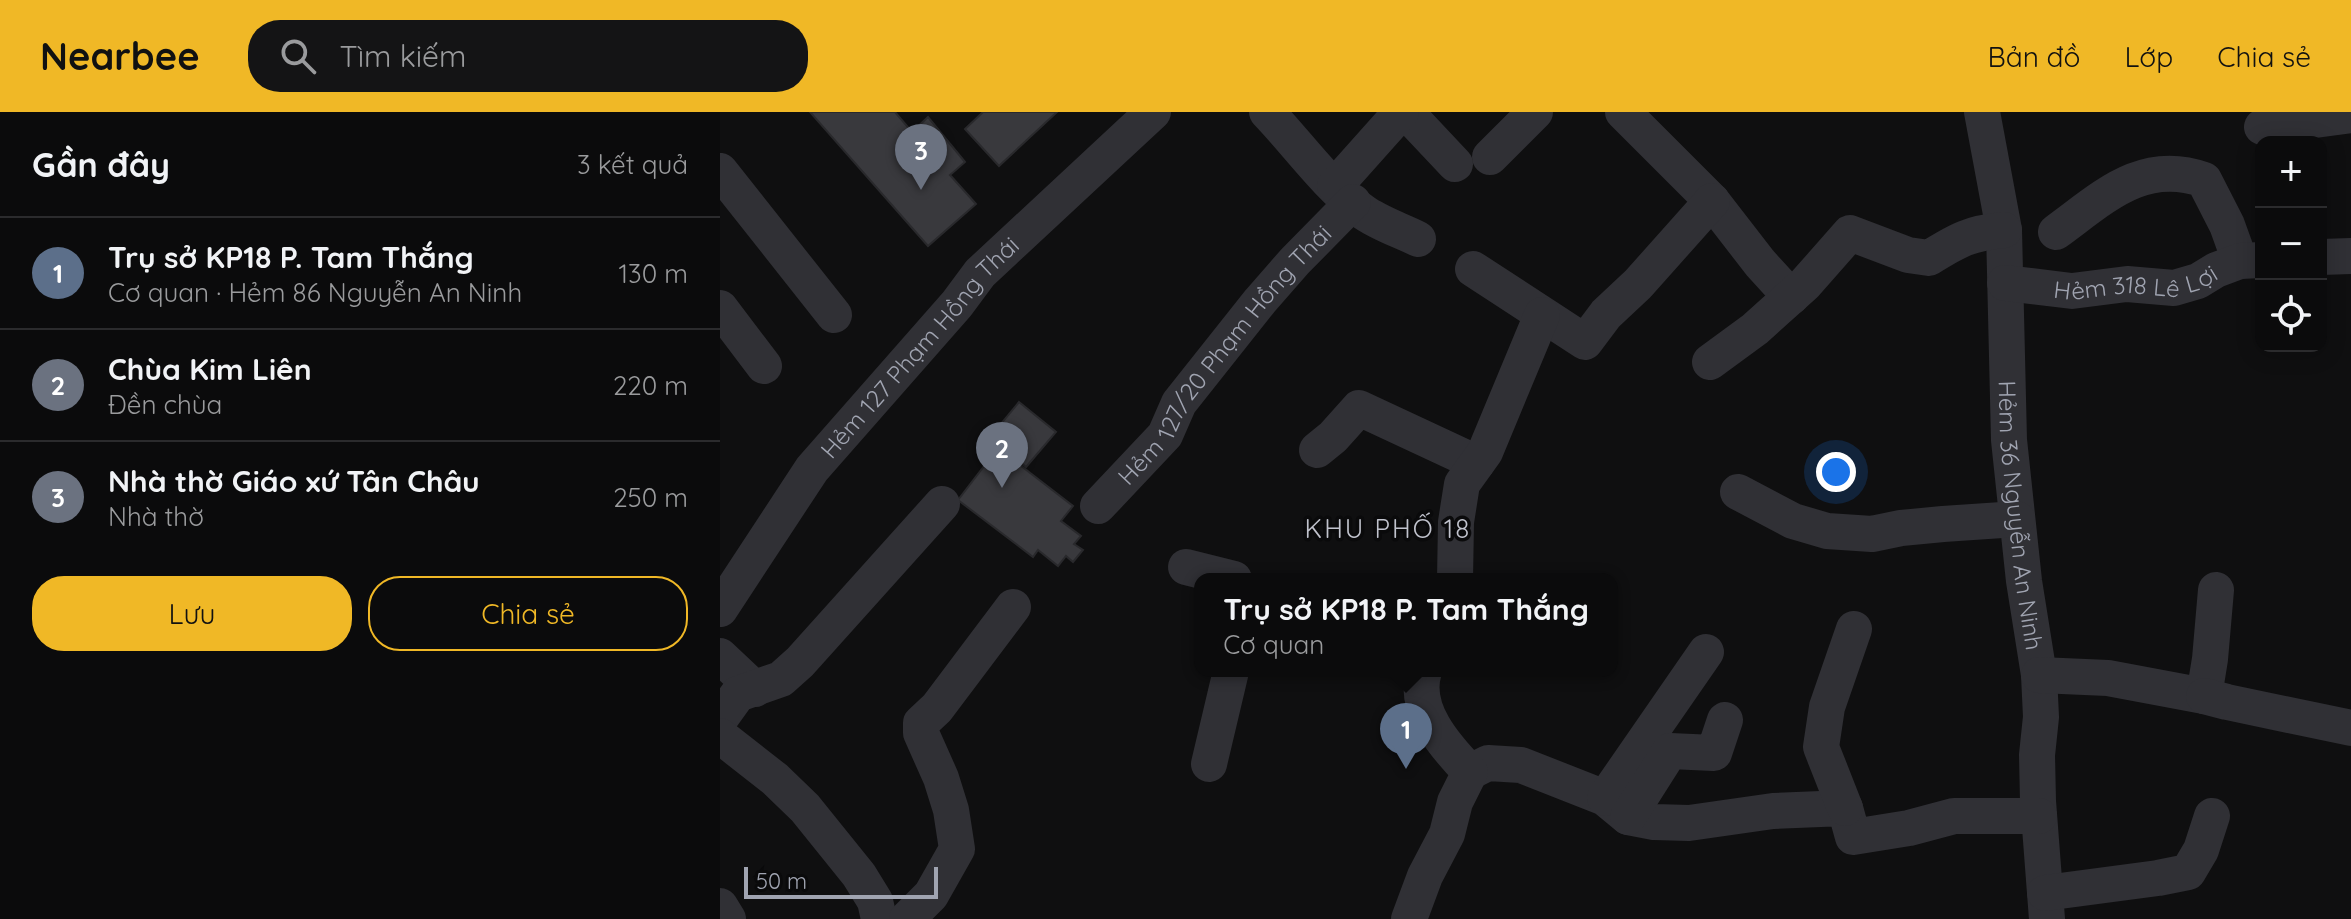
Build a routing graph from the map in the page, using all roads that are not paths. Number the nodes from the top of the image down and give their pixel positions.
1 (1153, 112) edge
2 (1267, 112) edge
3 (1403, 112) edge
4 (1535, 112) edge
5 (1623, 112) edge
6 (1982, 112) edge
7 (2351, 115) edge
8 (2262, 127) dead end
9 (720, 171) edge
10 (1344, 194) junction
11 (1712, 201) junction
12 (2004, 230) junction
13 (2056, 232) dead end
14 (1418, 239) dead end
15 (2351, 256) edge
16 (2327, 257) edge
17 (2250, 260) edge
18 (1473, 269) dead end
19 (2005, 283) junction
20 (1791, 297) junction
21 (720, 308) edge
22 (834, 315) dead end
23 (1542, 315) junction
24 (1710, 362) dead end
25 (764, 366) dead end
26 (1317, 450) dead end
27 (1477, 463) junction
28 (1738, 492) dead end
29 (942, 504) dead end
30 (1098, 506) dead end
31 (2017, 519) junction
32 (1186, 567) dead end
33 (1210, 573) edge
34 (1455, 573) edge
35 (2216, 590) dead end
36 (1013, 607) dead end
37 (720, 609) edge
38 (1854, 629) dead end
39 (1706, 652) dead end
40 (720, 656) edge
41 (2039, 675) junction
42 (1230, 677) edge
43 (1422, 677) edge
44 (755, 689) junction
45 (2204, 696) junction
46 (720, 719) edge
47 (1725, 720) dead end
48 (2351, 728) edge
49 (720, 736) edge
50 (1209, 764) dead end
51 (1470, 772) junction
52 (1616, 808) junction
53 (1845, 808) junction
54 (2039, 816) junction
55 (2212, 816) dead end
56 (720, 906) edge
57 (2046, 906) edge
58 (728, 919) edge
59 (879, 919) edge
60 (907, 919) edge
61 (1409, 919) edge

1 - 37 street, Hẻm 127 Phạm Hồng Thái
2 - 10 street
3 - 4 street
3 - 10 street, Hẻm 127/20 Phạm Hồng Thái
5 - 11 street
6 - 12 street, Hẻm 36 Nguyễn An Ninh
7 - 8 street
9 - 22 street
10 - 14 street
10 - 30 street, Hẻm 127/20 Phạm Hồng Thái
11 - 20 street
11 - 23 street
12 - 19 street, Hẻm 36 Nguyễn An Ninh
12 - 20 street
13 - 17 street
15 - 16 street
17 - 19 street, Hẻm 318 Lê Lợi
18 - 23 street
19 - 31 street, Hẻm 36 Nguyễn An Ninh
20 - 24 street
21 - 25 street
23 - 27 street
26 - 27 street
27 - 34 street
28 - 31 street
29 - 44 street
31 - 41 street, Hẻm 36 Nguyễn An Ninh
32 - 33 street
35 - 45 street
36 - 60 street
38 - 53 street
39 - 52 street
40 - 44 street
41 - 45 street
41 - 54 street, Hẻm 36 Nguyễn An Ninh
42 - 50 street
43 - 51 street
44 - 46 street
45 - 48 street
47 - 52 street
49 - 59 street
51 - 52 street
51 - 61 street
52 - 53 street
53 - 54 street
54 - 57 street, Hẻm 36 Nguyễn An Ninh
55 - 57 street
56 - 58 street

